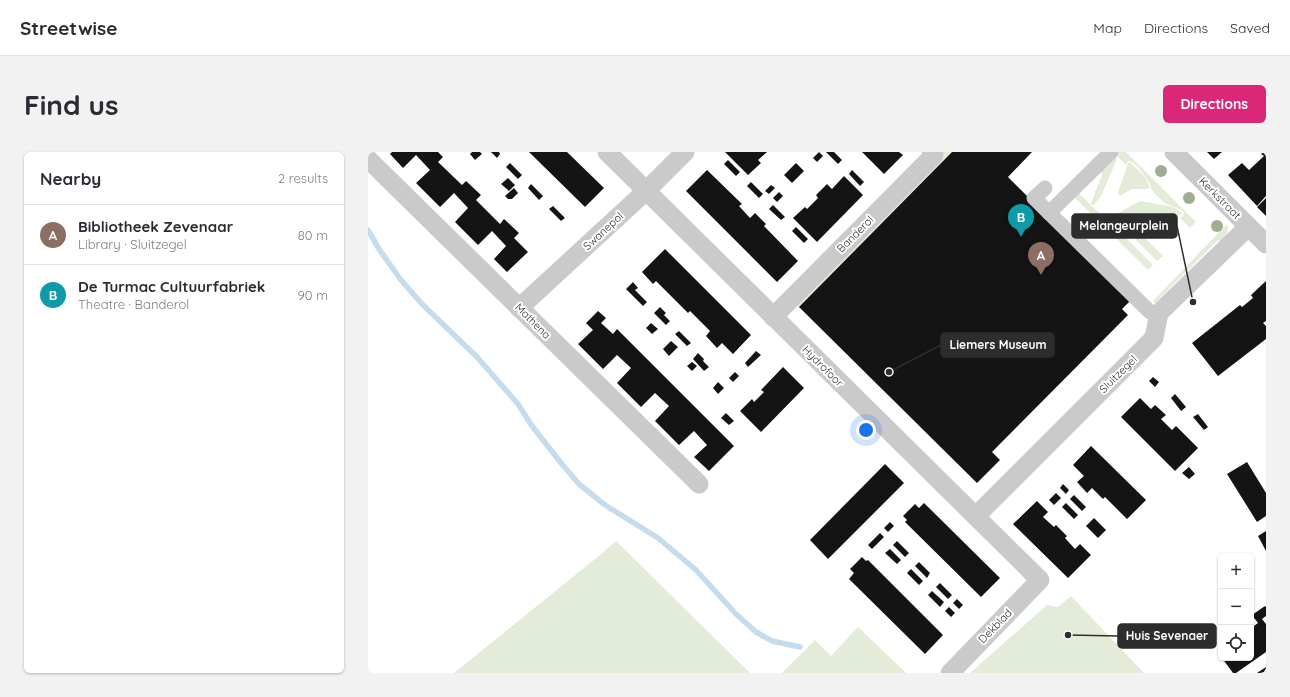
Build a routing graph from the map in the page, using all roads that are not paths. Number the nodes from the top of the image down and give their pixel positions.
1 (607, 152) edge
2 (684, 152) edge
3 (931, 152) edge
4 (1110, 152) edge
5 (1174, 152) edge
6 (368, 159) edge
7 (1045, 188) dead end
8 (646, 191) junction
9 (1050, 213) junction
10 (1248, 227) junction
11 (1266, 244) edge
12 (519, 308) junction
13 (1159, 313) junction
14 (773, 317) junction
15 (699, 484) dead end
16 (976, 516) junction
17 (1040, 580) joint
18 (950, 673) edge

1 - 8 street, Hydrofoor
2 - 8 street, Swanepol
3 - 14 street, Banderol
4 - 9 street
5 - 10 street, Kerkstraat
6 - 12 street, Mathena
7 - 9 street
8 - 12 street, Swanepol
8 - 14 street, Hydrofoor
9 - 13 street
10 - 11 street, Kerkstraat
10 - 13 street
12 - 15 street, Mathena
13 - 16 street, Sluitzegel
14 - 16 street, Hydrofoor
16 - 17 street, Hydrofoor
17 - 18 street, Dekblad

